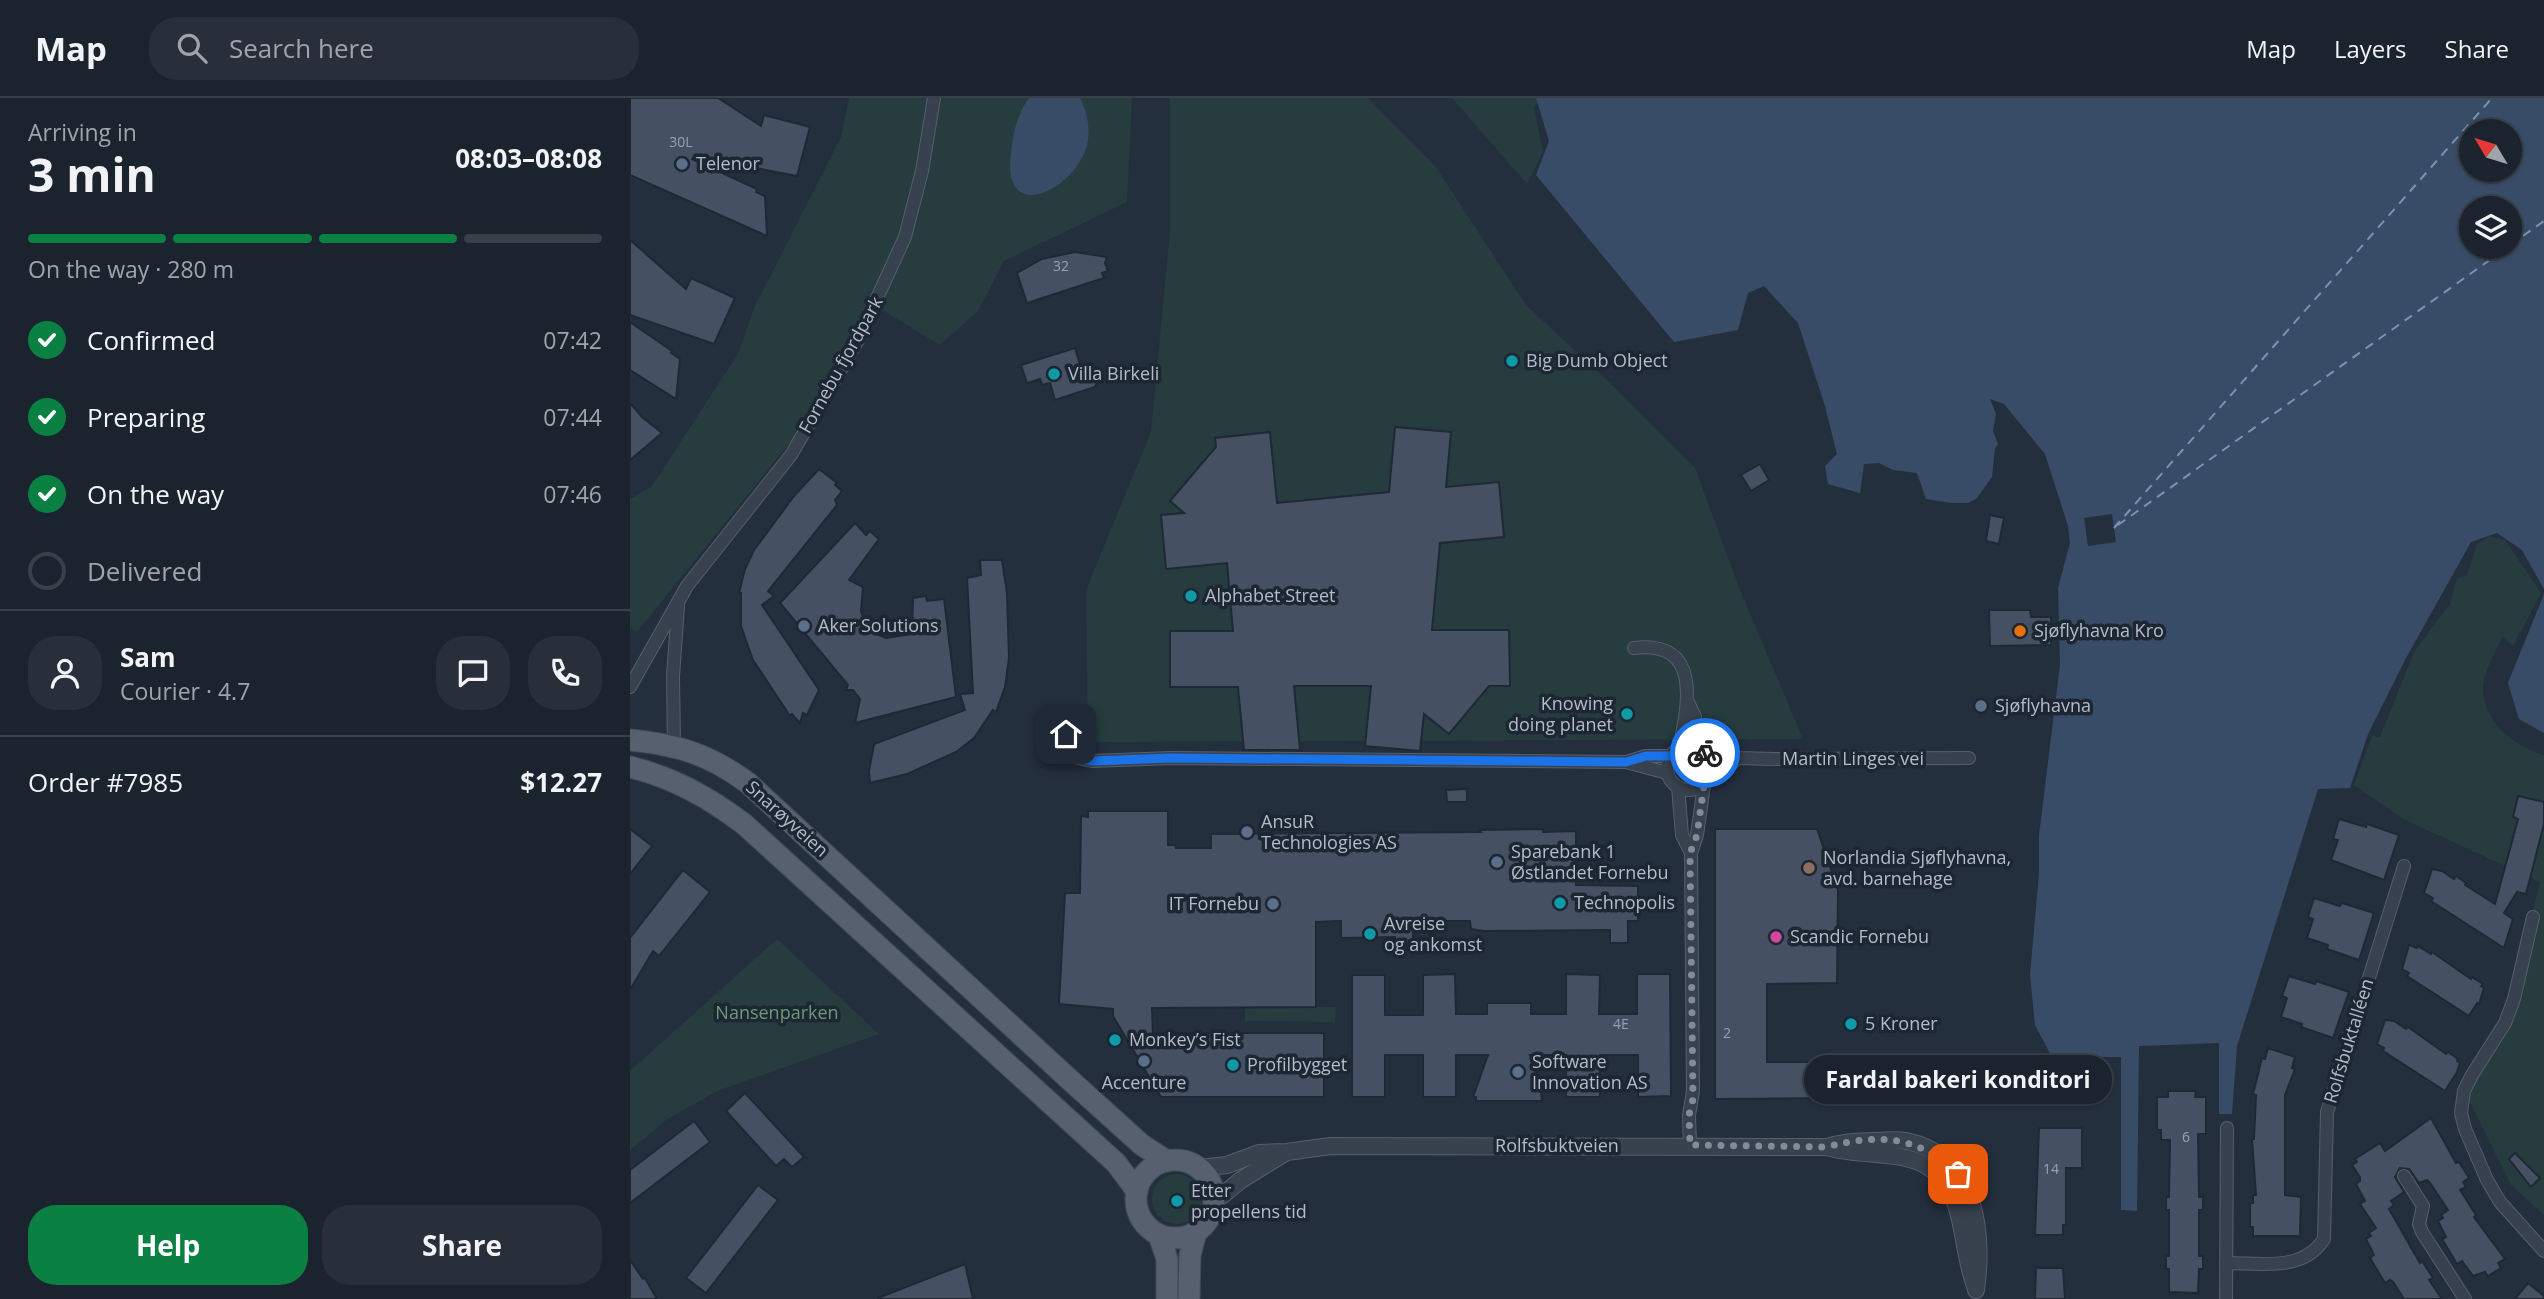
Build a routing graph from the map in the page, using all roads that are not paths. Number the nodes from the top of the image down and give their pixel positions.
1 (934, 98) edge
2 (679, 599) junction
3 (1634, 648) dead end
4 (630, 687) edge
5 (1688, 702) junction
6 (1066, 734) dead end
7 (630, 740) edge
8 (674, 746) junction
9 (1702, 751) junction
10 (1675, 752) junction
11 (1738, 758) junction
12 (1969, 758) dead end
13 (1626, 762) junction
14 (630, 767) edge
15 (1711, 772) junction
16 (1667, 773) junction
17 (1704, 785) junction
18 (1678, 787) junction
19 (1690, 853) junction
20 (2404, 866) dead end
21 (2533, 917) dead end
22 (2227, 1128) dead end
23 (1690, 1145) junction
24 (1287, 1152) junction
25 (1167, 1161) junction
26 (1199, 1168) junction
27 (2404, 1176) dead end
28 (1137, 1191) junction
29 (1214, 1202) junction
30 (1196, 1232) junction
31 (1159, 1235) junction
32 (2544, 1251) edge
33 (2226, 1262) junction
34 (1976, 1294) edge
35 (1167, 1299) edge
36 (1189, 1299) edge
37 (2226, 1299) edge
38 (2465, 1299) edge

1 - 2 street, Fornebu fjordpark
2 - 4 street, Fornebu fjordpark
2 - 8 street
3 - 5 street
5 - 9 street
5 - 10 street
6 - 13 street
7 - 8 main road, Snarøyveien
8 - 25 main road, Snarøyveien
9 - 10 street
9 - 11 street, Martin Linges vei
9 - 15 street
10 - 13 street
10 - 16 street
11 - 12 street, Martin Linges vei
11 - 15 street, Martin Linges vei
13 - 16 street
14 - 28 main road, Snarøyveien
15 - 17 street
16 - 18 street
17 - 18 street
17 - 19 street
18 - 19 street
19 - 23 street
20 - 33 street, Rolfsbuktalléen
21 - 32 street
22 - 33 street
23 - 24 street, Rolfsbuktveien
23 - 34 street, Rolfsbuktveien
24 - 26 street, Rolfsbuktveien
24 - 29 street, Rolfsbuktveien
25 - 26 main road
25 - 28 main road
26 - 29 main road
27 - 38 street
28 - 31 main road
29 - 30 main road
30 - 31 main road
30 - 36 main road
31 - 35 main road
33 - 37 street

